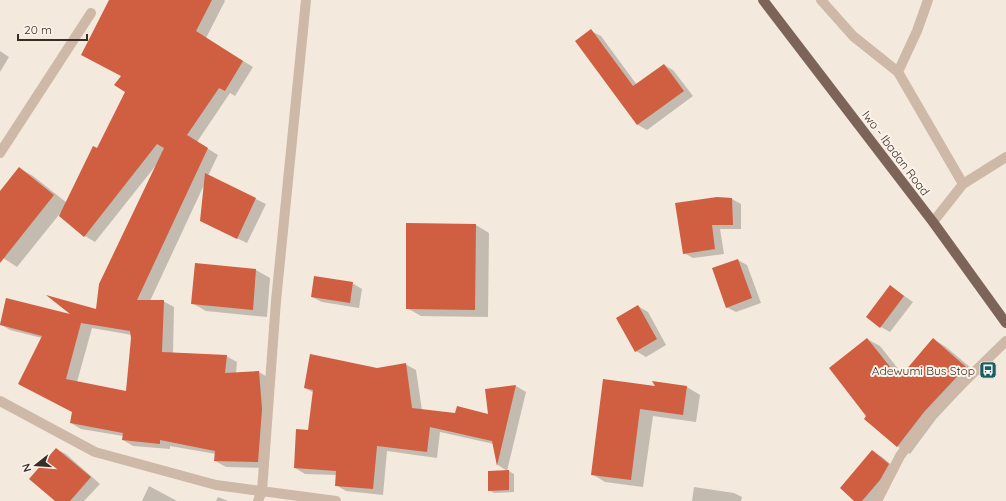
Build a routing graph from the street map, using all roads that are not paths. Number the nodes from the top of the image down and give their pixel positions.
1 (306, 0) edge
2 (763, 0) edge
3 (821, 0) edge
4 (928, 0) edge
5 (91, 13) dead end
6 (898, 72) junction
7 (0, 153) edge
8 (1006, 157) edge
9 (964, 184) junction
10 (933, 222) junction
11 (1006, 323) edge
12 (1006, 342) edge
13 (0, 401) edge
14 (262, 491) junction
15 (258, 501) edge
16 (336, 501) edge
17 (877, 501) edge

1 - 14 street
2 - 10 main road, Iwo - Ibadan Road
3 - 6 street
4 - 6 street
5 - 7 street
6 - 9 street
8 - 9 street
9 - 10 street
10 - 11 main road, Iwo - Ibadan Road
12 - 17 street
13 - 14 street
14 - 15 street
14 - 16 street

